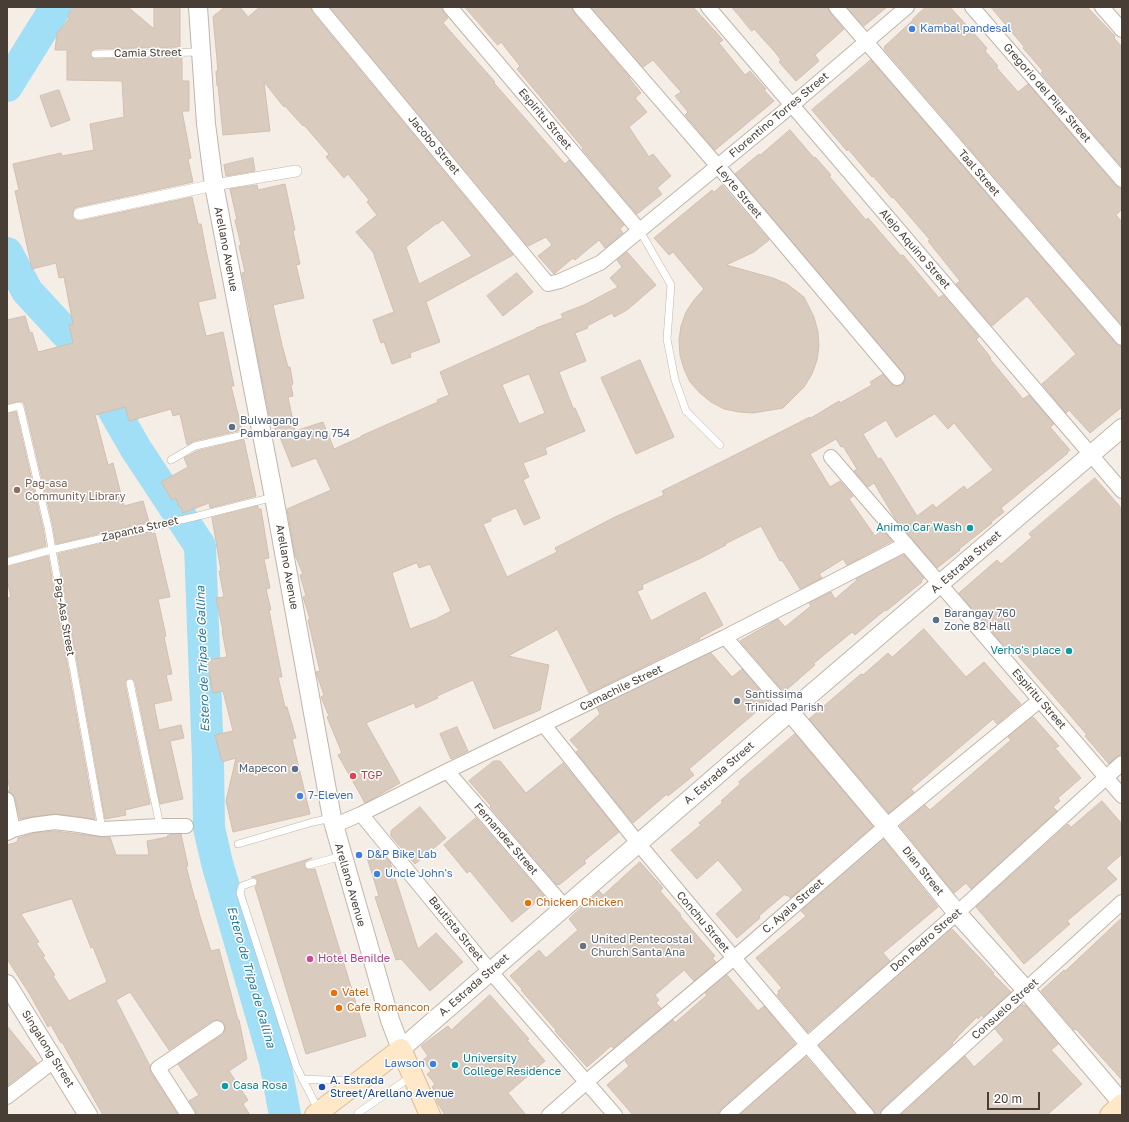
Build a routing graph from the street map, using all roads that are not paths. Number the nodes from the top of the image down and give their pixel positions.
1 (198, 7) edge
2 (319, 7) edge
3 (450, 7) edge
4 (580, 7) edge
5 (708, 7) edge
6 (836, 7) edge
7 (907, 7) edge
8 (972, 7) edge
9 (1102, 7) edge
10 (1122, 30) edge
11 (866, 42) junction
12 (201, 52) junction
13 (95, 54) dead end
14 (792, 105) junction
15 (718, 166) junction
16 (296, 171) dead end
17 (1122, 180) edge
18 (214, 185) junction
19 (79, 214) dead end
20 (640, 230) junction
21 (548, 284) joint
22 (1122, 338) edge
23 (897, 378) dead end
24 (7, 409) edge
25 (1122, 428) edge
26 (261, 431) junction
27 (720, 445) dead end
28 (1091, 454) junction
29 (831, 457) dead end
30 (171, 460) dead end
31 (1122, 491) edge
32 (274, 497) junction
33 (906, 544) junction
34 (51, 550) junction
35 (7, 562) edge
36 (940, 584) junction
37 (725, 637) junction
38 (130, 683) dead end
39 (1040, 700) junction
40 (790, 712) junction
41 (544, 725) junction
42 (1122, 763) edge
43 (447, 771) junction
44 (1106, 777) junction
45 (1122, 796) edge
46 (7, 800) edge
47 (361, 814) junction
48 (333, 822) junction
49 (160, 826) junction
50 (186, 826) dead end
51 (886, 826) junction
52 (102, 829) junction
53 (10, 832) edge
54 (638, 843) junction
55 (238, 844) dead end
56 (342, 856) junction
57 (309, 865) dead end
58 (253, 882) dead end
59 (1122, 902) edge
60 (564, 906) junction
61 (957, 913) junction
62 (734, 958) junction
63 (490, 971) junction
64 (7, 984) edge
65 (1026, 990) junction
66 (218, 1028) dead end
67 (807, 1044) junction
68 (401, 1049) junction
69 (54, 1060) junction
70 (413, 1076) junction
71 (302, 1079) junction
72 (359, 1081) junction
73 (586, 1082) junction
74 (7, 1097) edge
75 (1122, 1103) edge
76 (318, 1113) edge
77 (358, 1113) dead end
78 (88, 1115) edge
79 (188, 1115) edge
80 (430, 1115) edge
81 (549, 1115) edge
82 (615, 1115) edge
83 (727, 1115) edge
84 (867, 1115) edge
85 (888, 1115) edge
86 (1110, 1115) edge

1 - 12 street, Arellano Avenue
2 - 21 street, Jacobo Street
3 - 20 street, Espiritu Street
4 - 15 street, Leyte Street
5 - 14 street, Alejo Aquino Street
6 - 11 street, Taal Street
7 - 11 street, Florentino Torres Street
8 - 17 street, Gregorio del Pilar Street
9 - 10 street
11 - 14 street, Florentino Torres Street
11 - 22 street, Taal Street
12 - 13 lane, Camia Street
12 - 18 street, Arellano Avenue
14 - 15 street, Florentino Torres Street
14 - 28 street, Alejo Aquino Street
15 - 20 street, Florentino Torres Street
15 - 23 street, Leyte Street
16 - 18 street
18 - 19 street
18 - 26 street, Arellano Avenue
20 - 21 street, Florentino Torres Street
20 - 27 lane
24 - 34 lane, Pag-Asa Street
25 - 28 street, A. Estrada Street
26 - 30 lane
26 - 32 street, Arellano Avenue
28 - 31 street, Alejo Aquino Street
28 - 36 street, A. Estrada Street
29 - 33 street, Espiritu Street
32 - 34 lane, Zapanta Street
32 - 48 street, Arellano Avenue
33 - 36 street, Espiritu Street
33 - 37 street, Camachile Street
34 - 35 lane, Zapanta Street
34 - 52 lane, Pag-Asa Street
36 - 39 street, Espiritu Street
36 - 40 street, A. Estrada Street
37 - 40 street, Dian Street
37 - 41 street, Camachile Street
38 - 49 lane
39 - 44 street, Espiritu Street
39 - 51 street, C. Ayala Street
40 - 51 street, Dian Street
40 - 54 street, A. Estrada Street
41 - 43 street, Camachile Street
41 - 54 street, Conchu Street
42 - 44 street, Don Pedro Street
43 - 47 street, Camachile Street
43 - 60 street, Fernandez Street
44 - 45 street, Espiritu Street
44 - 61 street, Don Pedro Street
46 - 53 street
47 - 48 street, Camachile Street
47 - 63 street, Bautista Street
48 - 55 lane
48 - 56 street, Arellano Avenue
49 - 50 street
49 - 52 street
51 - 61 street, Dian Street
51 - 62 street, C. Ayala Street
52 - 53 street
54 - 60 street, A. Estrada Street
54 - 62 street, Conchu Street
56 - 57 lane
56 - 68 street, Arellano Avenue
58 - 71 lane
59 - 65 street, Consuelo Street
60 - 63 street, A. Estrada Street
61 - 65 street, Dian Street
61 - 67 street, Don Pedro Street
62 - 67 street, Conchu Street
62 - 73 street, C. Ayala Street
63 - 68 street, A. Estrada Street
63 - 73 street, Bautista Street
64 - 69 street, Singalong Street
65 - 75 street, Dian Street
65 - 85 street, Consuelo Street
66 - 79 street
67 - 83 street, Don Pedro Street
67 - 84 street, Conchu Street
68 - 70 main road, Arellano Avenue
68 - 72 main road, A. Estrada Street
69 - 74 street
69 - 78 street, Singalong Street
70 - 77 lane
70 - 80 main road, Arellano Avenue
71 - 72 lane
71 - 76 lane
72 - 76 main road, A. Estrada Street
73 - 81 street, C. Ayala Street
73 - 82 street, Bautista Street
75 - 86 main road

